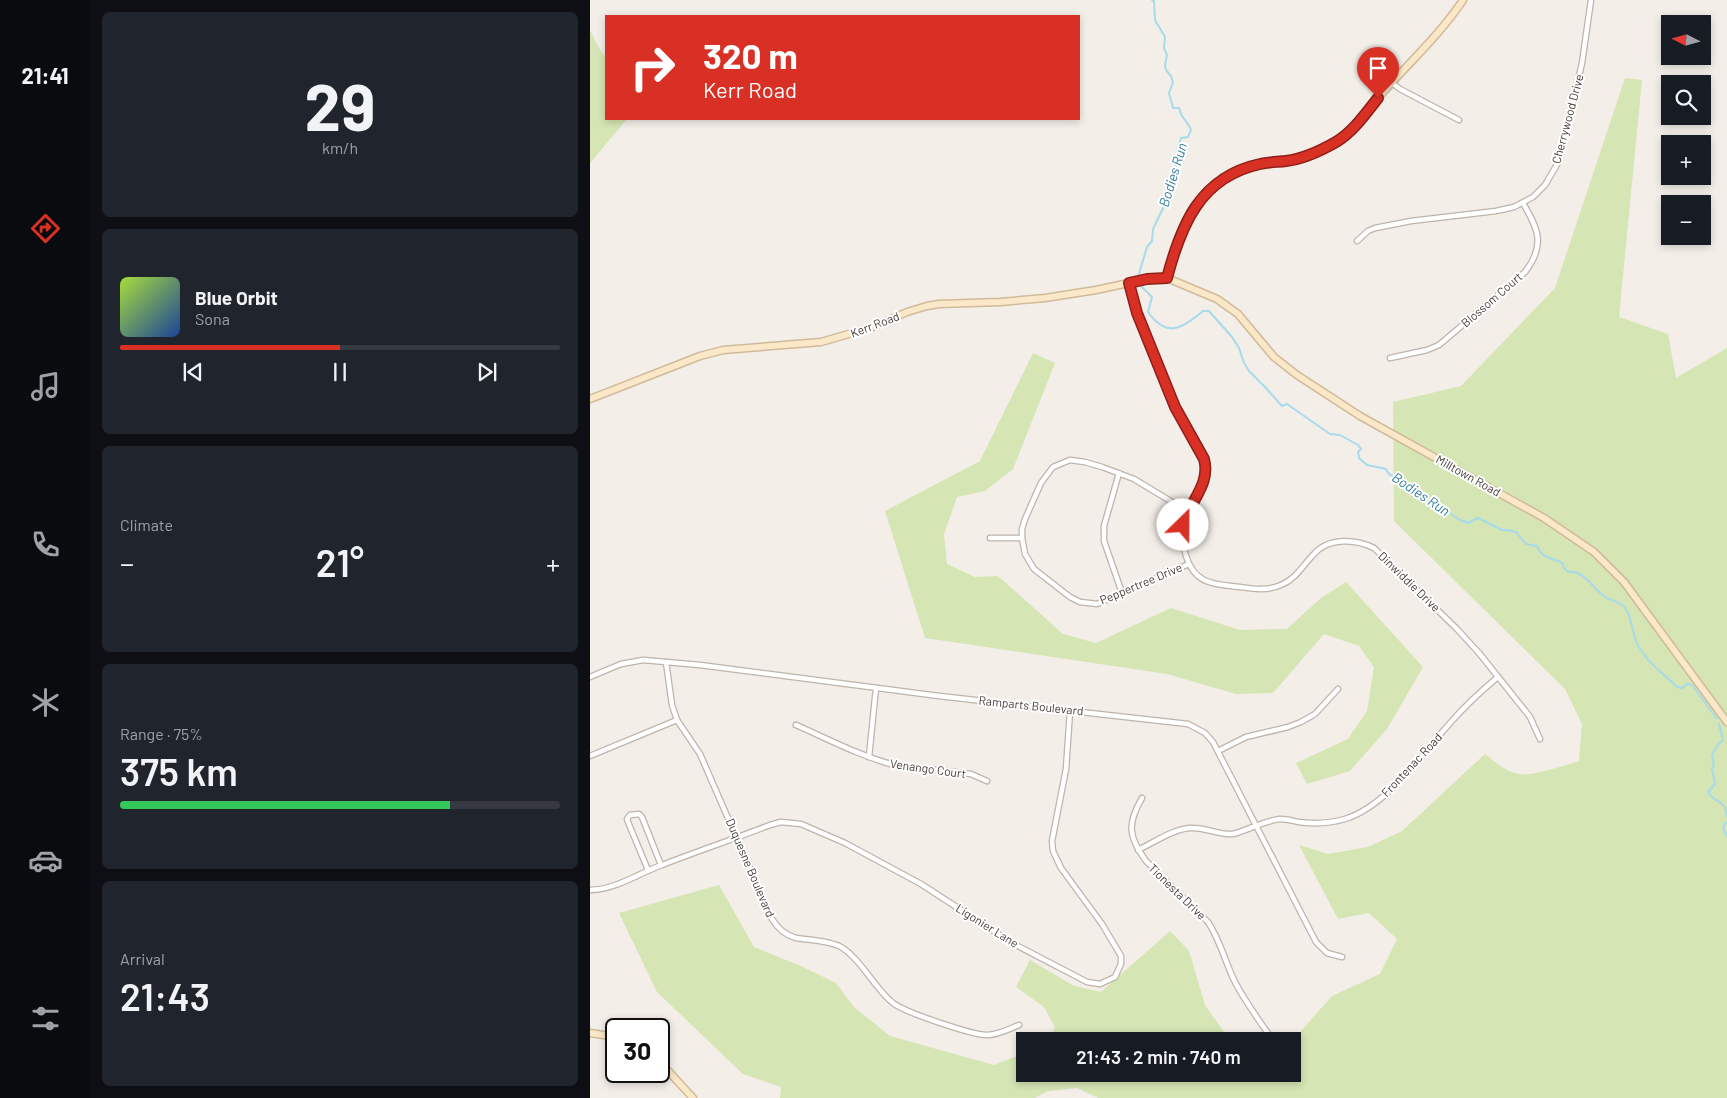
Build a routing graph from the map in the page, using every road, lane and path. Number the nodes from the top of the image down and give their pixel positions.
1 (1463, 0) edge
2 (1591, 0) edge
3 (1392, 83) junction
4 (1459, 120) dead end
5 (1523, 203) junction
6 (1357, 241) dead end
7 (1167, 278) junction
8 (1129, 283) junction
9 (1390, 358) dead end
10 (590, 399) edge
11 (1119, 473) junction
12 (1187, 511) junction
13 (990, 538) dead end
14 (1022, 538) junction
15 (1189, 564) junction
16 (1122, 592) junction
17 (666, 662) junction
18 (590, 677) edge
19 (1498, 677) junction
20 (876, 688) junction
21 (1338, 689) dead end
22 (1070, 711) junction
23 (676, 720) junction
24 (1727, 722) edge
25 (796, 725) dead end
26 (1540, 739) dead end
27 (1218, 751) junction
28 (590, 756) edge
29 (869, 757) junction
30 (987, 781) dead end
31 (1142, 798) dead end
32 (1257, 826) junction
33 (736, 838) junction
34 (1138, 850) junction
35 (661, 865) junction
36 (648, 870) junction
37 (590, 890) edge
38 (1342, 957) dead end
39 (1019, 1025) dead end
40 (1267, 1032) edge
41 (590, 1033) edge
42 (605, 1035) edge
43 (670, 1073) edge
44 (693, 1098) edge

1 - 3 street
2 - 5 street, Cherrywood Drive
3 - 4 street
3 - 7 street
5 - 6 street, Cherrywood Drive
5 - 9 street, Blossom Court
7 - 8 street, Kerr Road
7 - 24 street, Milltown Road
8 - 10 street, Kerr Road
8 - 12 street, Dinwiddie Drive
11 - 12 street
11 - 14 street
11 - 16 street
12 - 15 street, Dinwiddie Drive
13 - 14 street
14 - 16 street, Peppertree Drive
15 - 16 street, Peppertree Drive
15 - 19 street, Dinwiddie Drive
17 - 18 street, Ramparts Boulevard
17 - 20 street, Ramparts Boulevard
17 - 23 street, Duquesne Boulevard
19 - 26 street, Dinwiddie Drive
19 - 32 street, Frontenac Road
20 - 22 street, Ramparts Boulevard
20 - 29 street
21 - 27 street
22 - 27 street, Ramparts Boulevard
22 - 33 street, Ligonier Lane
23 - 28 street
23 - 33 street, Duquesne Boulevard
25 - 29 street, Venango Court
27 - 32 street, Ramparts Boulevard
29 - 30 street, Venango Court
31 - 34 street, Tionesta Drive
32 - 34 street, Frontenac Road
32 - 38 street, Ramparts Boulevard
33 - 35 street, Ligonier Lane
33 - 39 street, Duquesne Boulevard
34 - 40 street, Tionesta Drive
35 - 36 street, Ligonier Lane
35 - 36 street
36 - 37 street, Ligonier Lane
41 - 42 street
43 - 44 street

